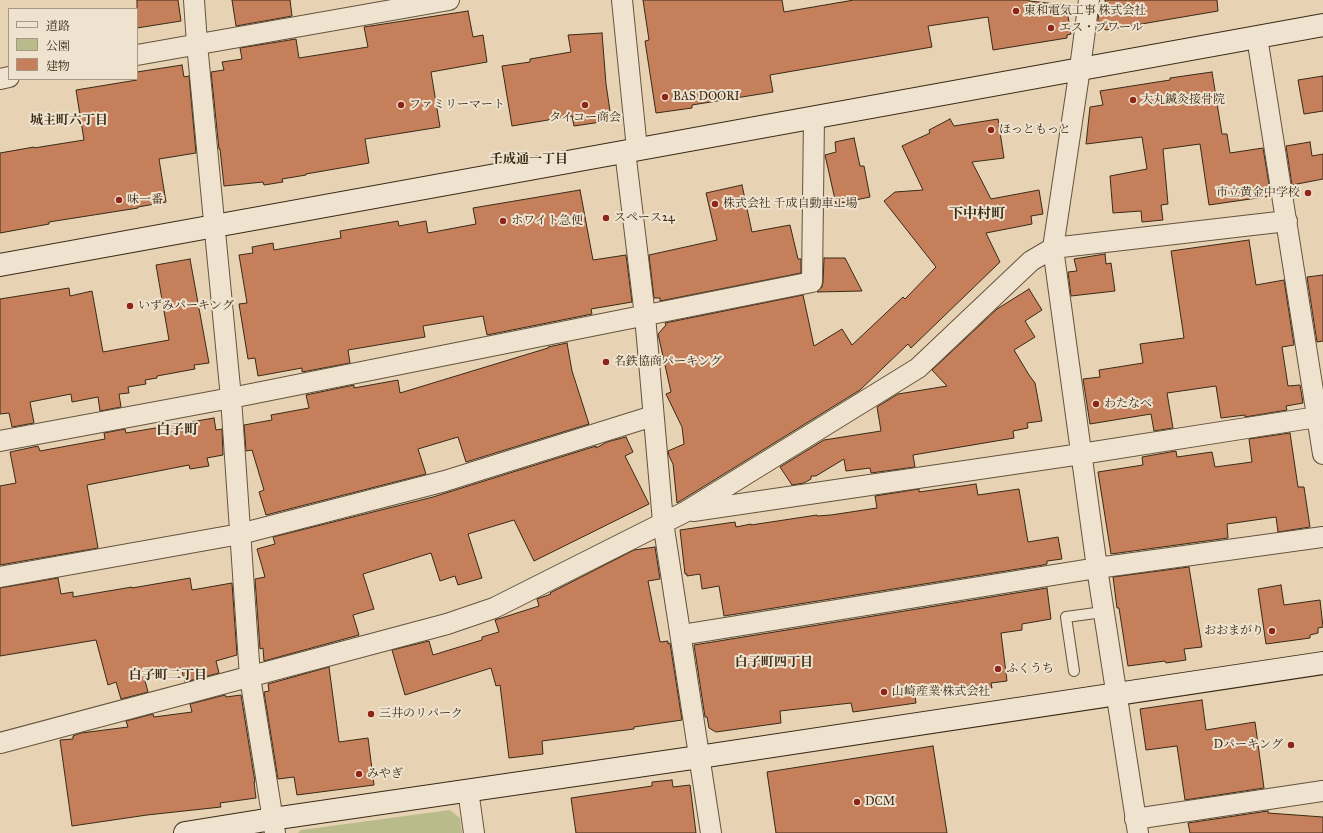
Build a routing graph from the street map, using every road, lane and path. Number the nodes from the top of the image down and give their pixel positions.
1 (194, 0) edge
2 (449, 0) edge
3 (622, 0) edge
4 (1089, 0) edge
5 (1323, 25) edge
6 (1257, 36) junction
7 (196, 44) junction
8 (138, 55) edge
9 (1080, 68) junction
10 (814, 117) junction
11 (631, 150) junction
12 (1287, 221) junction
13 (214, 226) junction
14 (1053, 248) junction
15 (0, 265) edge
16 (645, 316) junction
17 (231, 398) junction
18 (653, 416) junction
19 (1317, 417) junction
20 (0, 441) edge
21 (1080, 454) junction
22 (1323, 454) edge
23 (685, 512) junction
24 (663, 522) junction
25 (240, 534) junction
26 (1323, 537) edge
27 (1097, 568) junction
28 (0, 577) edge
29 (1103, 612) junction
30 (681, 635) junction
31 (1323, 663) edge
32 (1074, 671) dead end
33 (250, 677) junction
34 (1116, 694) junction
35 (2, 744) edge
36 (699, 756) junction
37 (468, 790) junction
38 (1323, 791) edge
39 (274, 826) edge
40 (1136, 826) edge
41 (185, 833) edge
42 (474, 833) edge
43 (711, 833) edge

1 - 7 street
2 - 7 street
3 - 11 street
4 - 9 street
5 - 6 street
6 - 9 street
6 - 12 street
7 - 8 street
7 - 13 street
9 - 10 street
9 - 14 street
10 - 11 street
10 - 16 street
11 - 13 street
11 - 16 street
12 - 14 street
12 - 19 street
13 - 15 street
13 - 17 street
14 - 21 street
14 - 23 street
16 - 17 street
16 - 18 street
17 - 20 street
17 - 25 street
18 - 24 street
18 - 25 street
19 - 21 street
19 - 22 street
21 - 23 street
21 - 27 street
23 - 24 street
24 - 30 street
24 - 33 street
25 - 28 street
25 - 33 street
26 - 27 street
27 - 29 street
27 - 30 street
29 - 32 lane
29 - 34 street
30 - 36 street
31 - 34 street
33 - 35 street
33 - 39 street
34 - 36 street
34 - 40 street
36 - 37 street
36 - 43 street
37 - 39 street
37 - 42 street
38 - 40 street
39 - 41 street

